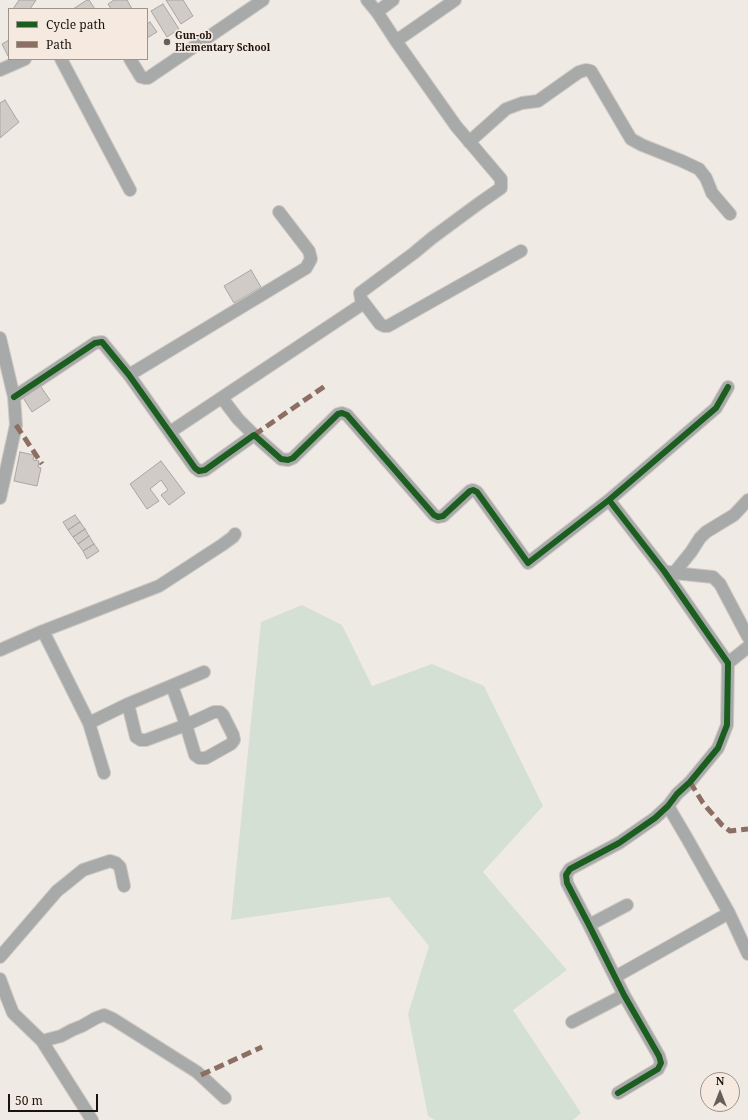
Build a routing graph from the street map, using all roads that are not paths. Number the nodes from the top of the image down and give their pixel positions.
1 (263, 0) edge
2 (367, 0) edge
3 (392, 0) edge
4 (455, 0) edge
5 (377, 12) junction
6 (396, 41) junction
7 (22, 60) edge
8 (62, 60) edge
9 (131, 60) edge
10 (0, 70) edge
11 (469, 142) junction
12 (130, 190) dead end
13 (279, 212) dead end
14 (730, 214) dead end
15 (521, 251) dead end
16 (364, 303) junction
17 (0, 338) edge
18 (129, 375) junction
19 (728, 387) dead end
20 (14, 397) junction
21 (222, 398) junction
22 (170, 432) junction
23 (254, 435) junction
24 (0, 498) edge
25 (609, 500) junction
26 (748, 500) edge
27 (235, 534) dead end
28 (669, 572) junction
29 (43, 631) junction
30 (748, 637) edge
31 (748, 647) edge
32 (0, 650) edge
33 (728, 663) junction
34 (204, 672) dead end
35 (172, 686) junction
36 (128, 704) junction
37 (89, 723) junction
38 (104, 773) dead end
39 (668, 806) junction
40 (124, 886) dead end
41 (627, 905) dead end
42 (729, 913) junction
43 (589, 925) junction
44 (748, 954) edge
45 (0, 957) edge
46 (615, 977) junction
47 (0, 979) edge
48 (624, 995) junction
49 (572, 1022) dead end
50 (42, 1041) junction
51 (618, 1093) dead end
52 (225, 1098) dead end
53 (92, 1120) edge

1 - 9 street
2 - 5 street
3 - 5 street
4 - 6 street
5 - 6 street
6 - 11 street
7 - 10 street
8 - 12 street
11 - 14 street
11 - 16 street
13 - 18 street
15 - 16 street
16 - 21 street
17 - 20 street
18 - 20 street
18 - 22 street
19 - 25 street
20 - 24 street
21 - 22 street
21 - 23 street
22 - 23 street
23 - 25 street
25 - 28 street
26 - 28 street
27 - 29 street
28 - 30 street
28 - 33 street
29 - 32 street
29 - 37 street
31 - 33 street
33 - 39 street
34 - 35 street
35 - 36 street
35 - 36 street
36 - 37 street
37 - 38 street
39 - 42 street
39 - 43 street
40 - 45 street
41 - 43 street
42 - 44 street
42 - 46 street
43 - 46 street
46 - 48 street
47 - 50 street
48 - 49 street
48 - 51 street
50 - 52 street
50 - 53 street

